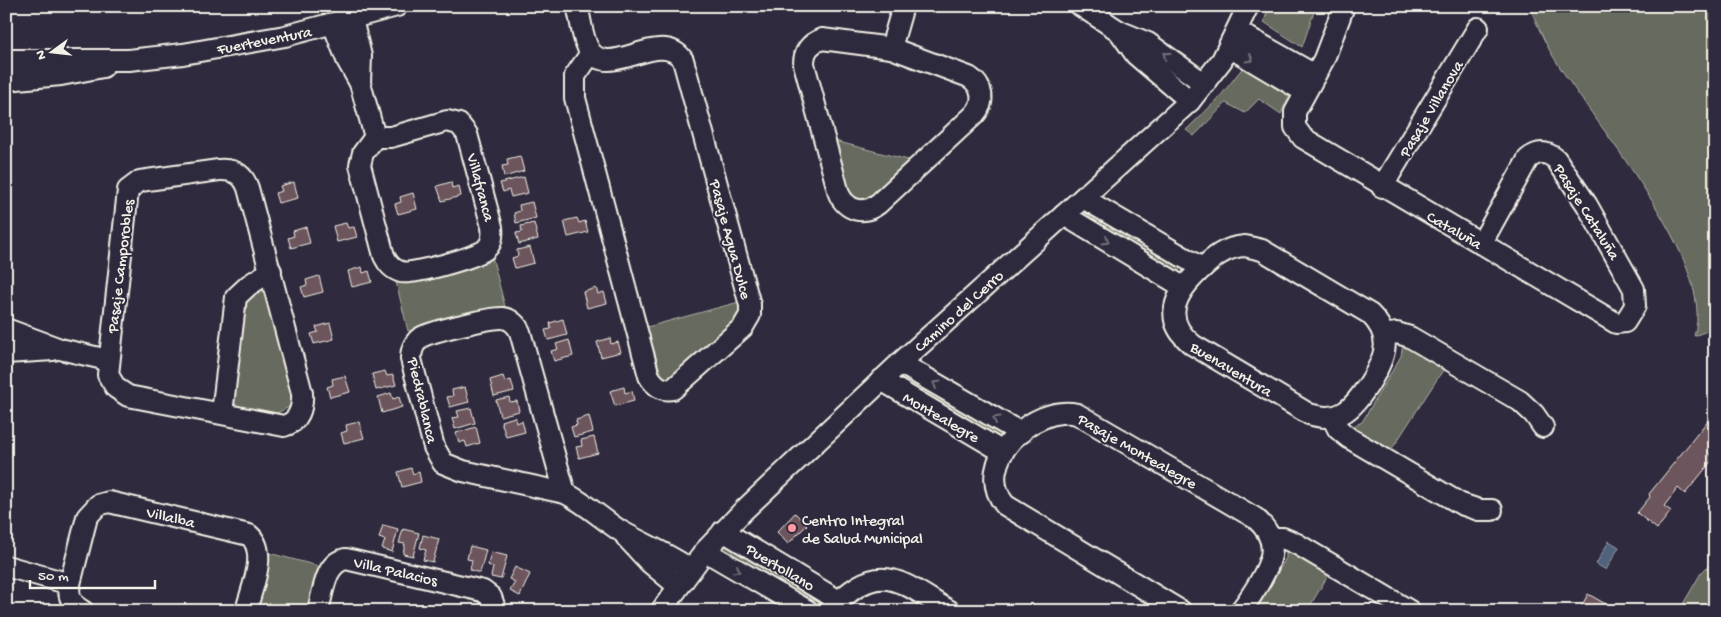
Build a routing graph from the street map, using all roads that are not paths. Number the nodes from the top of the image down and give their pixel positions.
1 (397, 6) edge
2 (577, 6) edge
3 (903, 6) edge
4 (1081, 6) edge
5 (1248, 6) edge
6 (1344, 6) edge
7 (352, 19) junction
8 (333, 24) junction
9 (1478, 28) dead end
10 (1119, 31) junction
11 (1233, 39) junction
12 (891, 48) junction
13 (591, 53) junction
14 (6, 60) edge
15 (129, 60) junction
16 (1315, 75) junction
17 (6, 80) edge
18 (360, 83) junction
19 (1205, 84) junction
20 (1305, 92) junction
21 (1190, 101) junction
22 (375, 137) junction
23 (1382, 187) junction
24 (1083, 198) junction
25 (1064, 215) junction
26 (1481, 244) junction
27 (1202, 268) junction
28 (270, 271) junction
29 (1183, 287) junction
30 (1621, 324) joint
31 (6, 329) edge
32 (1384, 335) junction
33 (60, 349) junction
34 (6, 353) edge
35 (108, 360) junction
36 (900, 363) junction
37 (881, 380) junction
38 (222, 413) junction
39 (1332, 417) junction
40 (1543, 427) dead end
41 (1020, 433) junction
42 (1003, 452) junction
43 (565, 493) junction
44 (1492, 510) dead end
45 (620, 530) junction
46 (723, 531) junction
47 (1270, 538) junction
48 (704, 551) junction
49 (9, 568) edge
50 (690, 569) junction
51 (70, 584) junction
52 (678, 586) junction
53 (834, 606) edge
54 (83, 611) edge
55 (246, 611) edge
56 (318, 611) edge
57 (496, 611) edge
58 (661, 611) edge
59 (808, 611) edge
60 (950, 611) edge
61 (1181, 611) edge
62 (1240, 611) edge
63 (1410, 611) edge

1 - 7 street, Fuerteventura
2 - 13 street
3 - 12 street
4 - 10 street
5 - 11 street, Camino del Cerro
6 - 16 street
7 - 8 street, Fuerteventura
7 - 18 street
8 - 15 street, Fuerteventura
8 - 18 street
9 - 23 street, Pasaje Villanova
19 -> 10 street
10 - 21 street
11 - 16 street
11 - 19 street, Camino del Cerro
11 -> 20 street
12 - 12 street
13 - 13 street, Pasaje Agua Dulce
14 - 15 street, Fuerteventura
15 - 17 street, Fuerteventura
16 - 20 street
18 - 22 street
19 - 21 street, Camino del Cerro
20 - 23 street, Cataluña
21 - 24 street, Camino del Cerro
22 - 22 street, Villafranca
23 - 26 street, Cataluña
24 - 25 street, Camino del Cerro
24 - 27 street
25 -> 29 street
25 - 36 street, Camino del Cerro
26 - 30 street, Cataluña
26 - 30 street, Pasaje Cataluña
27 - 29 street, Buenaventura
27 - 32 street, Buenaventura
28 - 35 street, Pasaje Camporobles
28 - 38 street
28 - 38 street, Pasaje Camporobles
29 - 39 street, Buenaventura
31 - 33 street
32 - 39 street
32 - 40 street
33 - 34 street
33 - 35 street
35 - 38 street, Pasaje Camporobles
36 - 37 street, Camino del Cerro
41 -> 36 street, Montealegre
37 - 42 street, Montealegre
37 - 46 street, Camino del Cerro
39 - 44 street
41 - 42 street, Pasaje Montealegre
41 - 47 street, Pasaje Montealegre
42 - 61 street, Pasaje Montealegre
43 - 43 street, Piedrablanca
43 - 45 street, Piedrablanca
45 - 50 street, Piedrablanca
45 - 52 street, Piedrablanca
46 - 48 street, Camino del Cerro
46 - 53 street, Puertollano
47 - 62 street
47 - 63 street
48 - 50 street, Camino del Cerro
48 -> 59 street, Puertollano
49 - 51 street
50 - 52 street, Camino del Cerro
51 - 54 street
51 - 55 street, Villalba
52 - 58 street, Camino del Cerro
53 - 60 street, Puertollano
56 - 57 street, Villa Palacios

